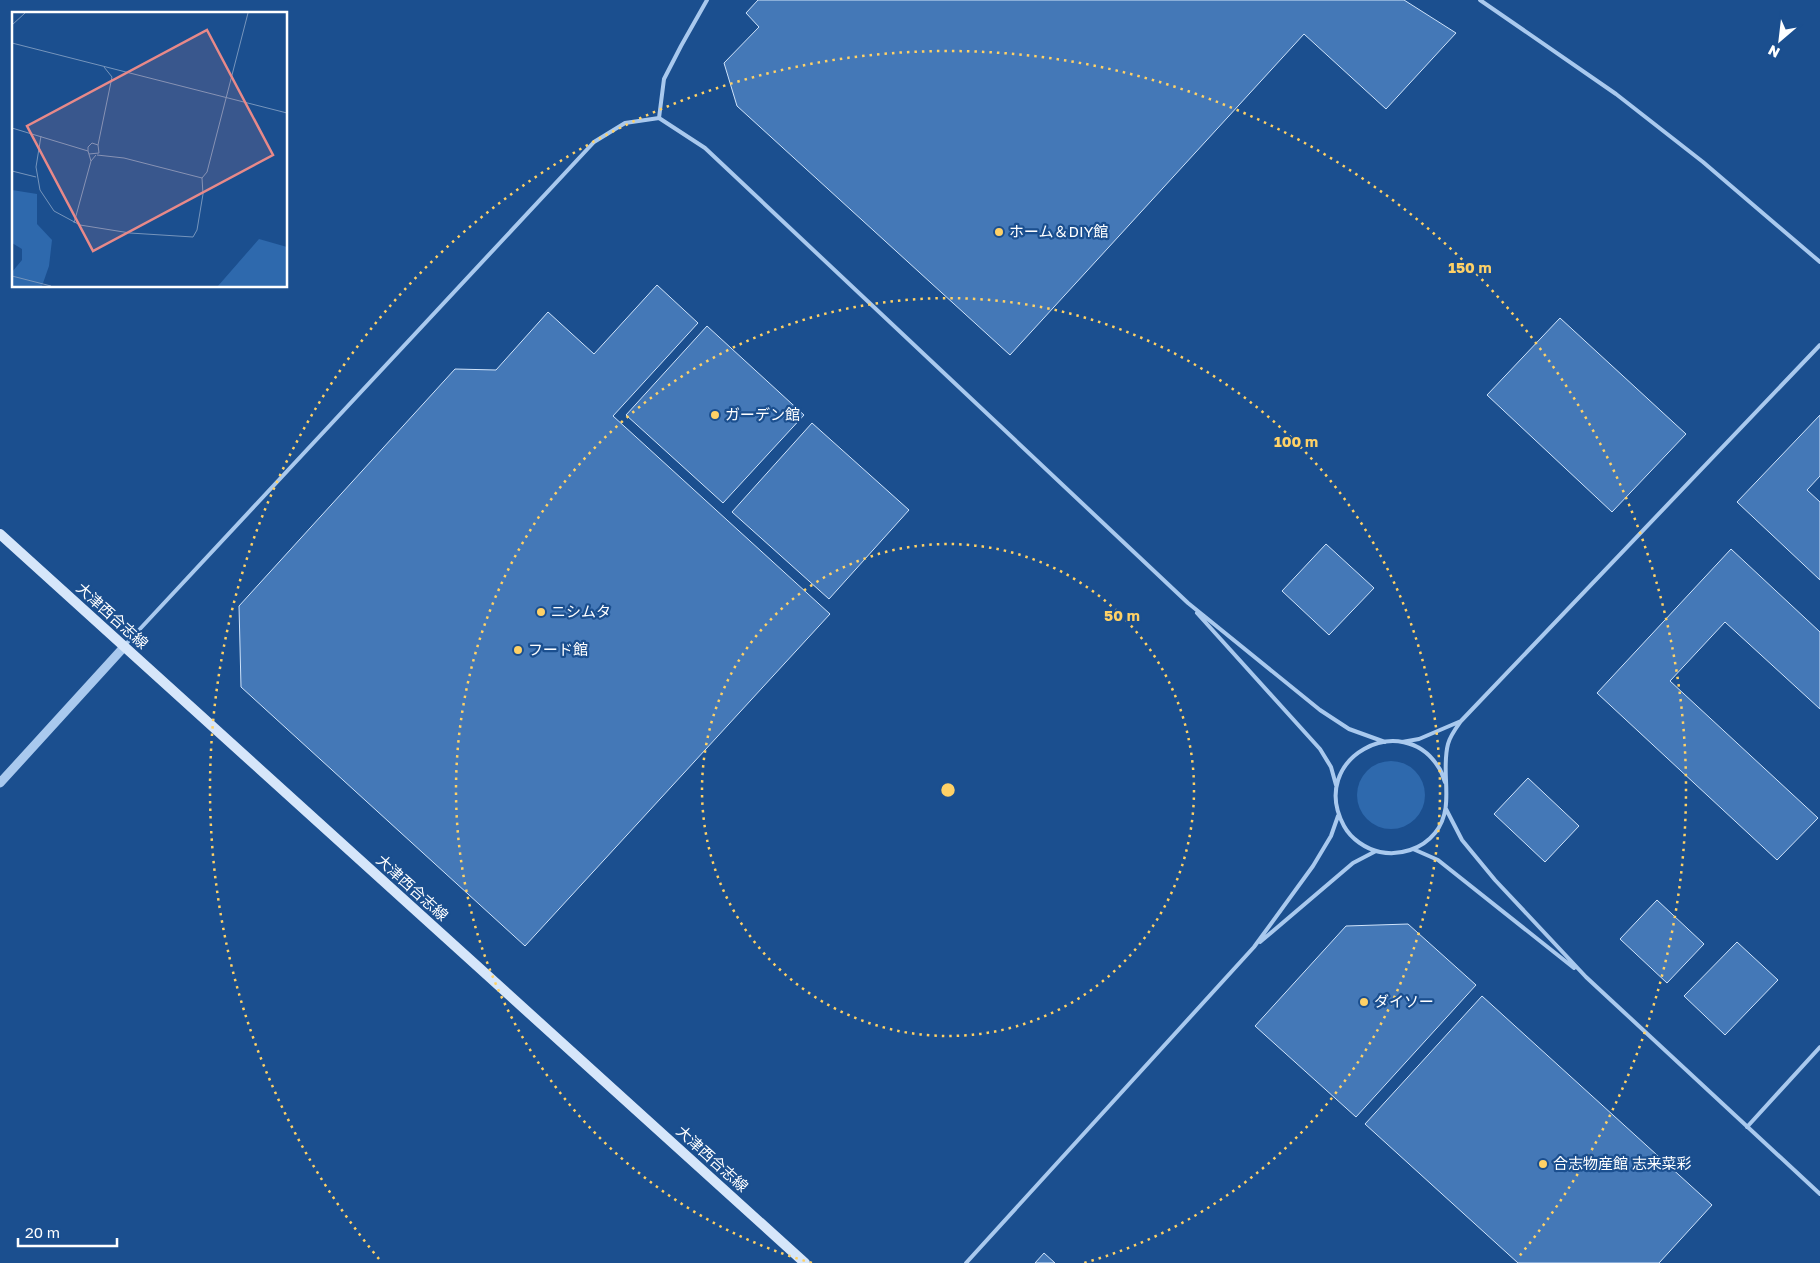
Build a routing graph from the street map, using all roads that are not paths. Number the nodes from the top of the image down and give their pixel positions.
1 (708, 0) edge
2 (1480, 0) edge
3 (659, 118) junction
4 (1820, 262) edge
5 (1820, 345) edge
6 (0, 534) edge
7 (1188, 603) junction
8 (124, 647) junction
9 (1461, 721) junction
10 (1386, 742) junction
11 (1402, 742) junction
12 (1445, 782) junction
13 (0, 783) edge
14 (1336, 785) junction
15 (1446, 809) junction
16 (1338, 816) junction
17 (1413, 849) junction
18 (1376, 851) junction
19 (1254, 947) junction
20 (1586, 977) junction
21 (1820, 1047) edge
22 (1747, 1127) junction
23 (1820, 1194) edge
24 (805, 1263) edge
25 (966, 1263) edge

1 - 3 lane
2 - 4 lane
3 - 7 lane
3 - 8 lane
5 - 9 lane
6 - 8 main road, 大津西合志線
7 - 10 lane
7 - 14 lane
8 - 13 street
8 - 24 main road, 大津西合志線
9 - 11 lane
9 - 12 lane
10 - 11 lane
10 - 14 lane
11 - 12 lane
12 - 15 lane
14 - 16 lane
15 - 17 lane
15 - 20 lane
16 - 18 lane
16 - 19 lane
17 - 18 lane
17 - 20 lane
18 - 19 lane
19 - 25 lane
20 - 22 lane
21 - 22 lane
22 - 23 lane

